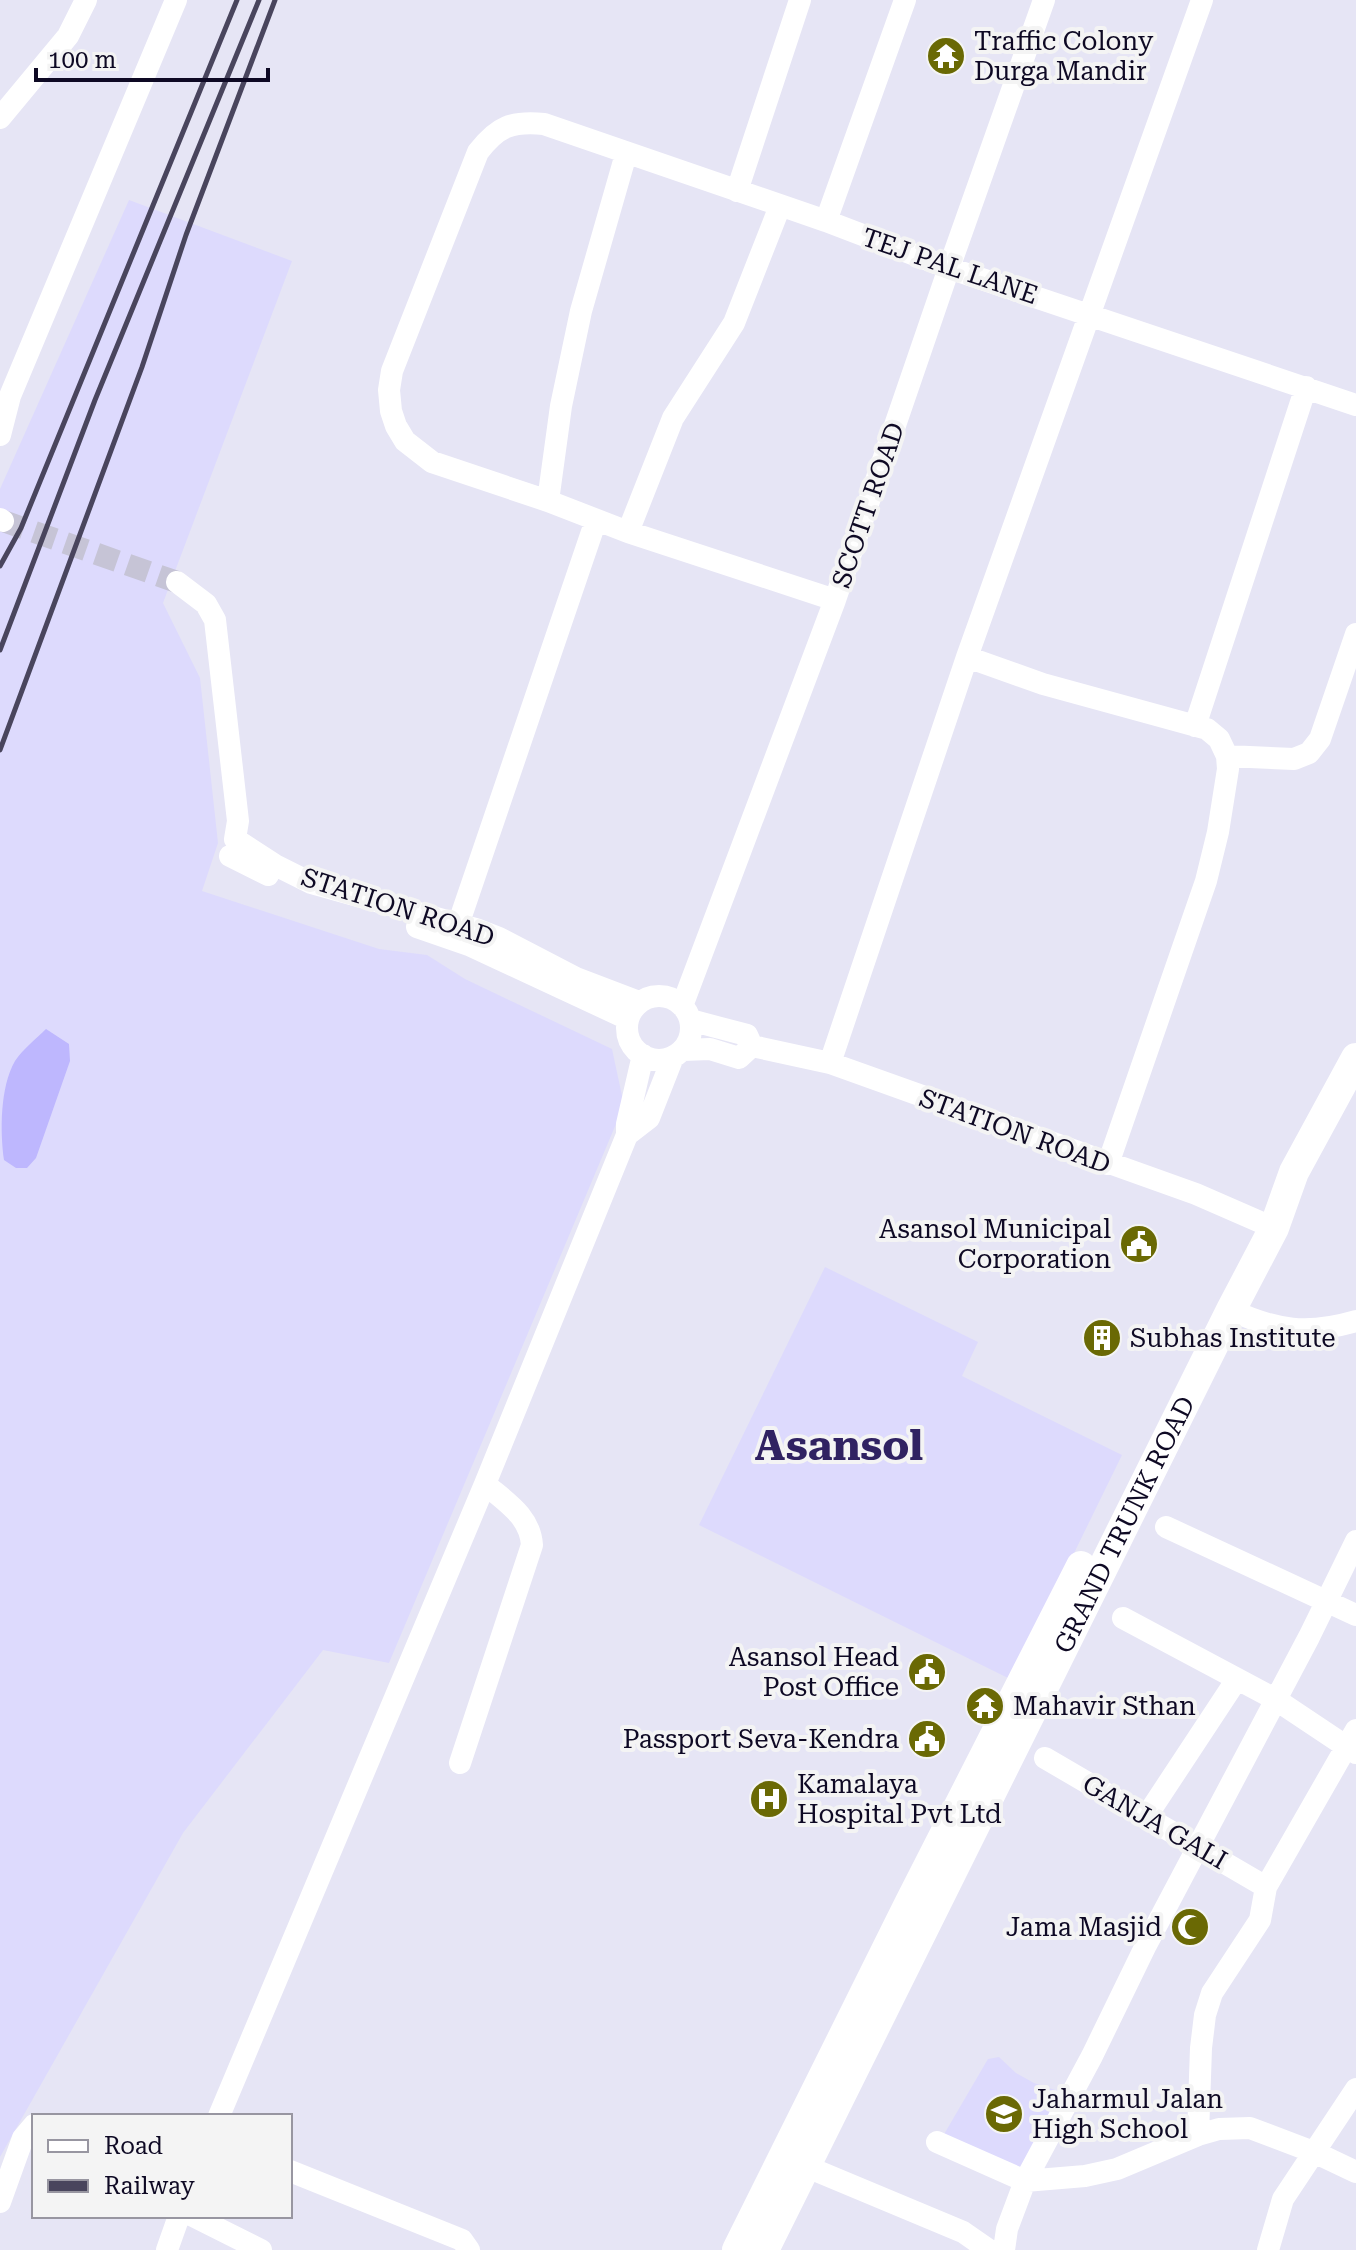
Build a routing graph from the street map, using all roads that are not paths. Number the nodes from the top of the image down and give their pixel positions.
1 (86, 0) edge
2 (176, 0) edge
3 (800, 0) edge
4 (905, 0) edge
5 (1044, 0) edge
6 (1202, 0) edge
7 (0, 118) edge
8 (626, 154) junction
9 (737, 191) junction
10 (780, 206) junction
11 (826, 221) junction
12 (949, 268) junction
13 (1089, 314) junction
14 (1306, 387) junction
15 (1356, 405) edge
16 (0, 435) edge
17 (548, 501) junction
18 (596, 520) junction
19 (628, 532) junction
20 (177, 582) tunnel mouth
21 (835, 600) junction
22 (1356, 634) edge
23 (967, 657) junction
24 (1195, 726) junction
25 (1227, 756) junction
26 (233, 847) junction
27 (458, 925) junction
28 (634, 1011) junction
29 (686, 1013) junction
30 (752, 1046) junction
31 (678, 1053) junction
32 (643, 1055) junction
33 (1356, 1058) edge
34 (830, 1063) junction
35 (627, 1135) junction
36 (1108, 1164) junction
37 (1267, 1224) junction
38 (1231, 1310) junction
39 (1356, 1321) edge
40 (485, 1484) junction
41 (1166, 1527) dead end
42 (1356, 1541) edge
43 (1327, 1601) junction
44 (1356, 1615) edge
45 (1123, 1618) dead end
46 (1237, 1679) junction
47 (1275, 1699) junction
48 (1353, 1743) edge
49 (1045, 1758) dead end
50 (460, 1763) dead end
51 (1146, 1817) junction
52 (1197, 1847) junction
53 (1266, 1887) junction
54 (1356, 2089) edge
55 (220, 2114) edge
56 (32, 2127) edge
57 (1198, 2135) junction
58 (937, 2142) dead end
59 (1316, 2153) junction
60 (805, 2166) junction
61 (292, 2172) edge
62 (1356, 2172) edge
63 (1025, 2181) junction
64 (0, 2202) edge
65 (178, 2218) edge
66 (197, 2218) edge
67 (167, 2250) edge
68 (261, 2250) edge
69 (469, 2250) edge
70 (737, 2250) edge
71 (764, 2250) edge
72 (989, 2250) edge
73 (1004, 2250) edge
74 (1268, 2250) edge

1 - 7 street
2 - 16 street
3 - 9 street
4 - 11 street
5 - 12 street, SCOTT ROAD
6 - 13 street
8 - 9 street, TEJ PAL LANE
8 - 17 street
8 - 17 street, TEJ PAL LANE
9 - 10 street, TEJ PAL LANE
10 - 11 street, TEJ PAL LANE
10 - 19 street
11 - 12 street, TEJ PAL LANE
12 - 13 street, TEJ PAL LANE
12 - 21 street, SCOTT ROAD
13 - 14 street, TEJ PAL LANE
13 - 23 street
14 - 15 street, TEJ PAL LANE
14 - 24 street
17 - 18 street
18 - 19 street
18 - 27 street
19 - 21 street
20 - 26 street
21 - 29 street, SCOTT ROAD
22 - 25 street
23 - 24 street
23 - 34 street
24 - 25 street
25 - 36 street
26 - 27 street, STATION ROAD
26 - 28 street, STATION ROAD
27 - 28 street, STATION ROAD
28 - 29 street
28 - 32 street
29 - 30 street, STATION ROAD
29 - 31 street
30 - 31 street, STATION ROAD
30 - 34 street, STATION ROAD
31 - 32 street
31 - 35 street
32 - 35 street
33 - 37 main road, GRAND TRUNK ROAD
34 - 36 street, STATION ROAD
35 - 40 street
36 - 37 street, STATION ROAD
37 - 38 main road, GRAND TRUNK ROAD
37 - 70 main road
38 - 39 street
38 - 60 main road, GRAND TRUNK ROAD
40 - 50 street
40 - 55 street
41 - 43 street
42 - 43 street
43 - 44 street
43 - 47 street
45 - 46 street
46 - 47 street
46 - 51 street
47 - 48 street
47 - 52 street
48 - 53 street
49 - 51 street, GANJA GALI
51 - 52 street, GANJA GALI
52 - 53 street, GANJA GALI
52 - 63 street
53 - 57 street
54 - 59 street
56 - 64 street
57 - 59 street
57 - 63 street
58 - 63 street
59 - 62 street
59 - 74 street
60 - 71 main road, GRAND TRUNK ROAD
60 - 72 street
61 - 69 street
63 - 73 street
65 - 67 street
66 - 68 street

